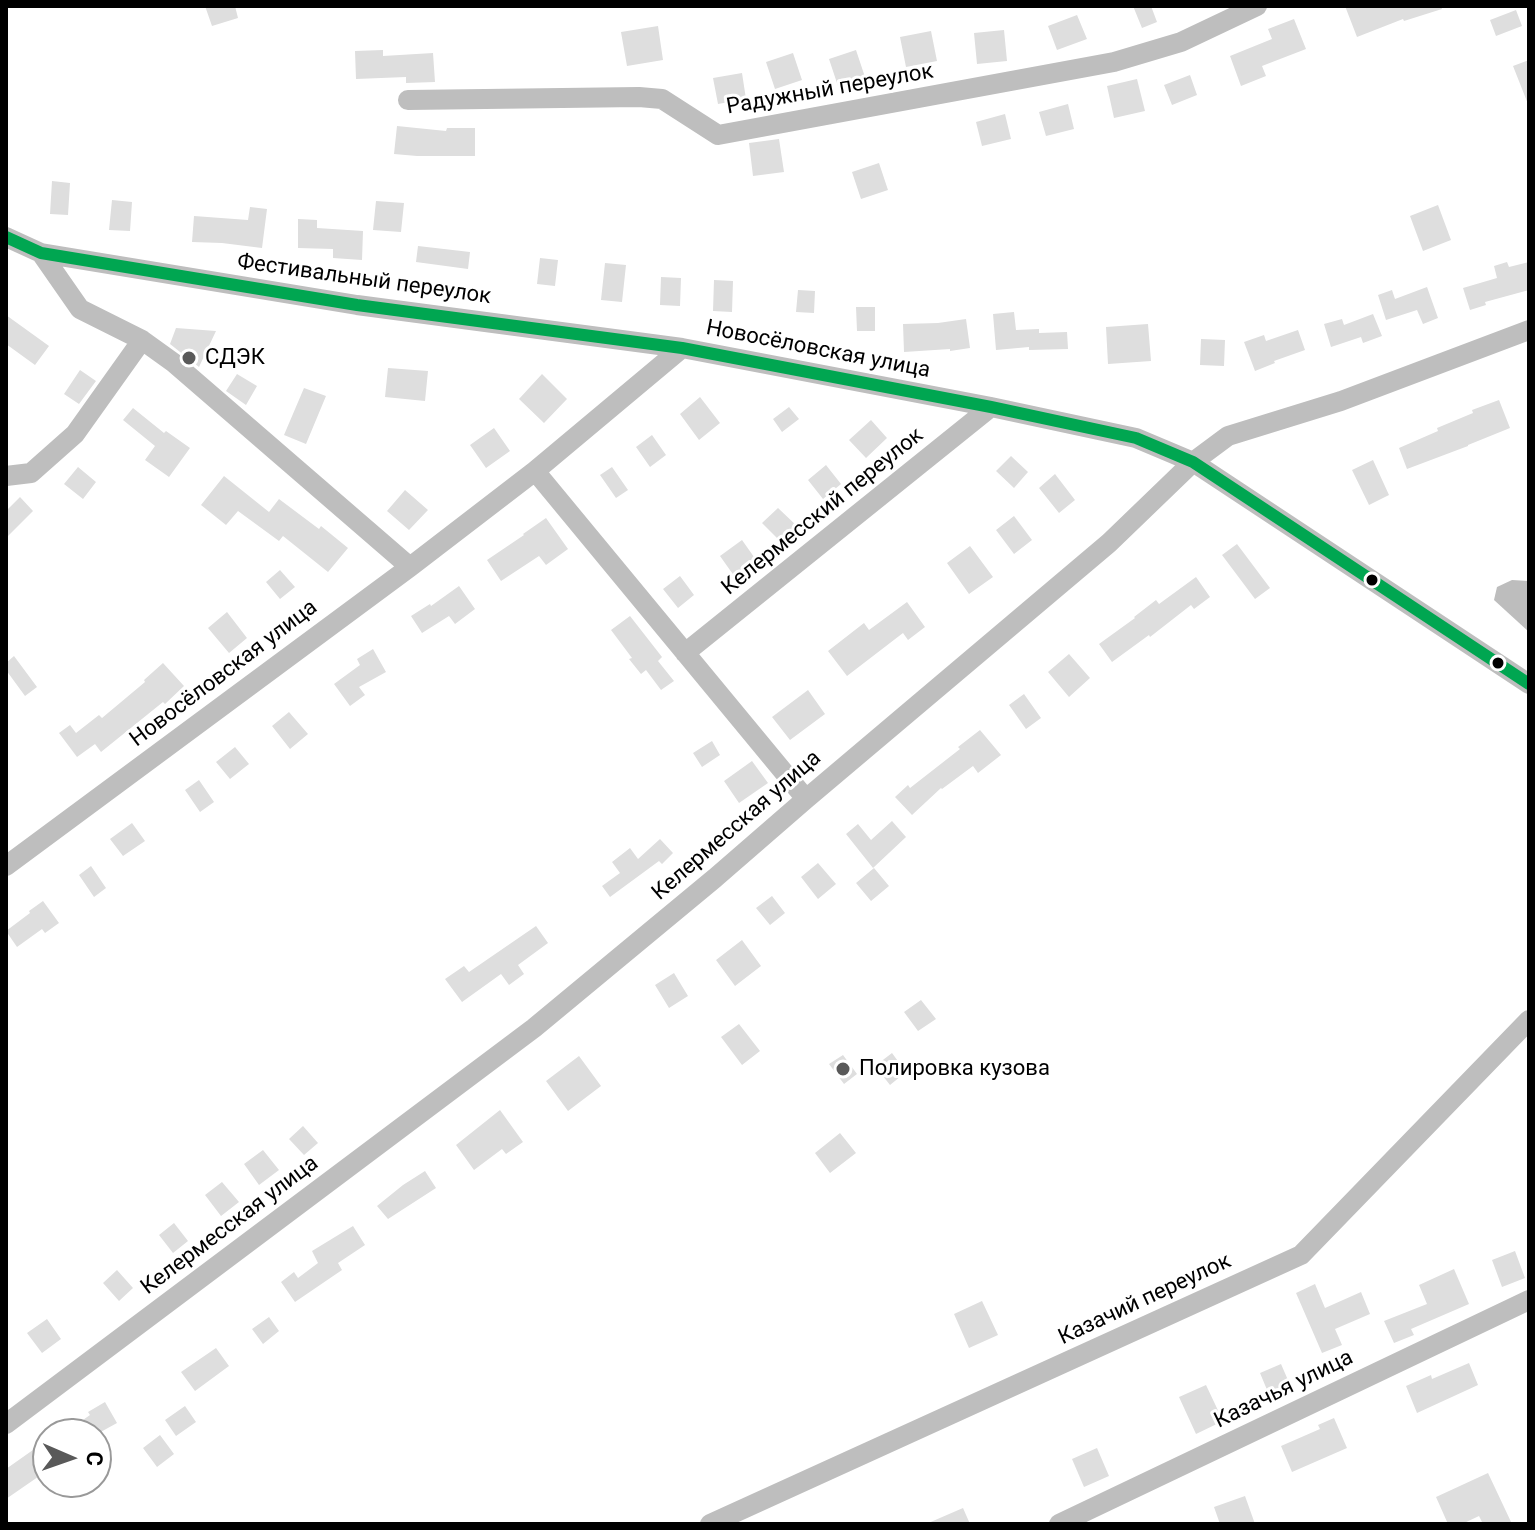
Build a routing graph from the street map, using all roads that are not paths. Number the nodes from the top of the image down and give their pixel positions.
1 (1257, 6) edge
2 (408, 100) dead end
3 (6, 237) edge
4 (41, 253) junction
5 (1529, 330) edge
6 (142, 340) junction
7 (682, 348) junction
8 (991, 407) junction
9 (1193, 462) junction
10 (535, 471) junction
11 (6, 476) edge
12 (410, 567) junction
13 (685, 653) junction
14 (1529, 684) edge
15 (806, 799) junction
16 (6, 866) edge
17 (1529, 1020) edge
18 (1529, 1300) edge
19 (6, 1424) edge
20 (710, 1524) edge
21 (1059, 1524) edge

1 - 2 street, Радужный переулок
3 - 4 street, Фестивальный переулок
4 - 6 street
4 - 7 street, Фестивальный переулок
5 - 9 street, Келермесская улица
6 - 11 street
6 - 12 street
7 - 8 street, Новосёловская улица
7 - 10 street, Новосёловская улица
8 - 9 street, Новосёловская улица
8 - 13 street, Келермесский переулок
9 - 14 street, Новосёловская улица
9 - 15 street, Келермесская улица
10 - 12 street, Новосёловская улица
10 - 13 street
12 - 16 street, Новосёловская улица
13 - 15 street
15 - 19 street, Келермесская улица
17 - 20 street, Казачий переулок
18 - 21 street, Казачья улица

